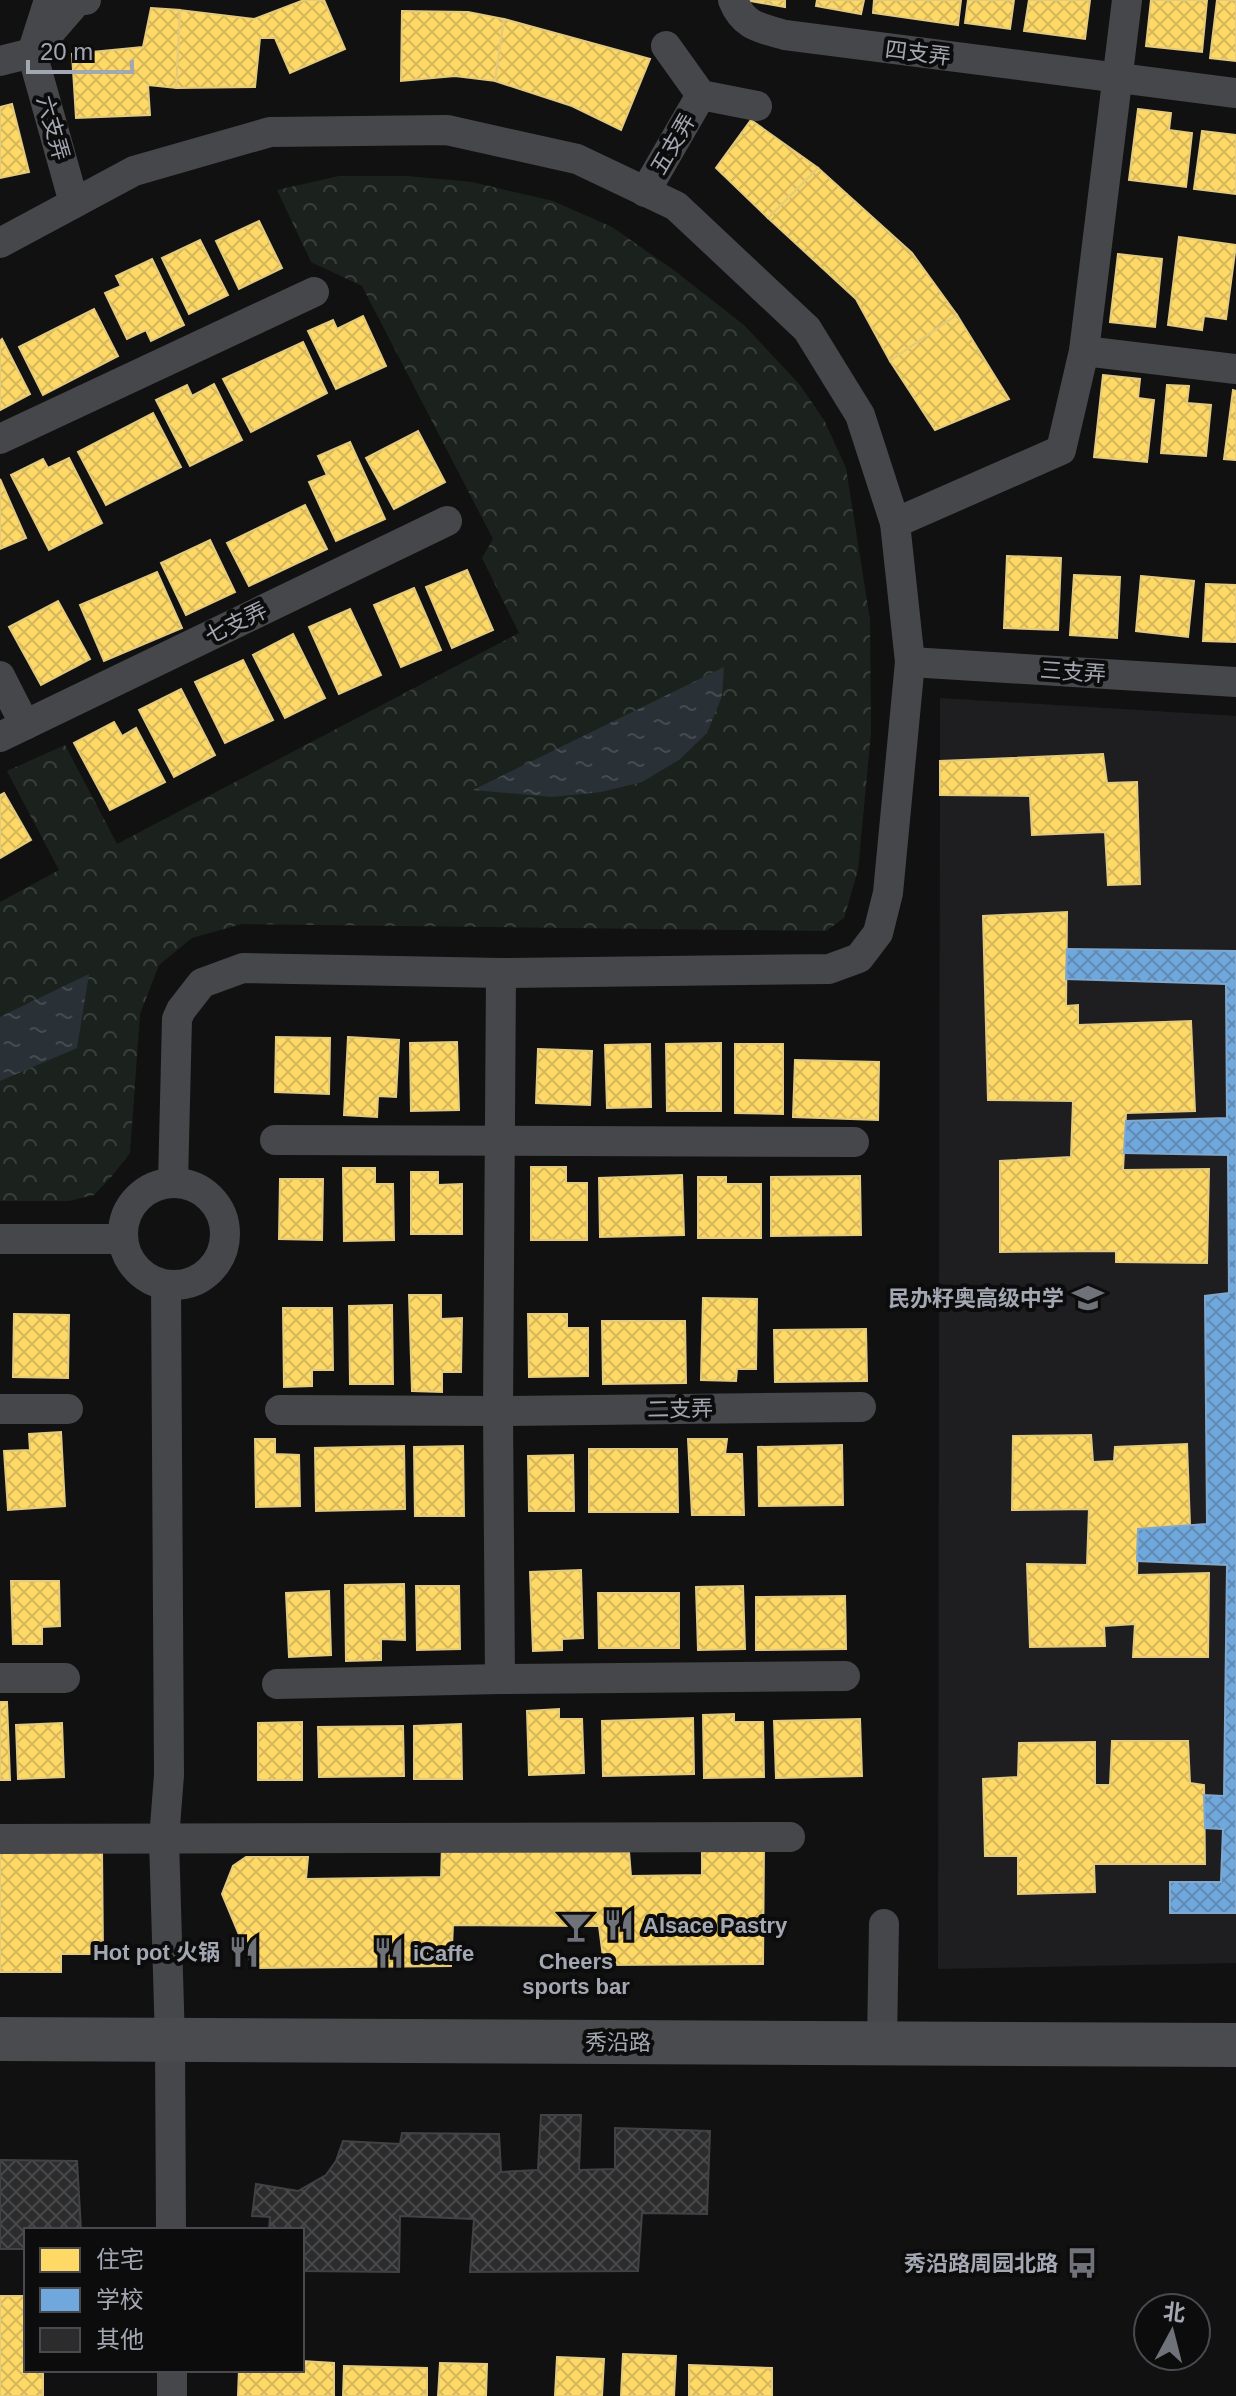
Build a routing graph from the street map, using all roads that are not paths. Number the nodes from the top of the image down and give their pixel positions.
1 (49, 0) edge
2 (86, 0) edge
3 (733, 0) edge
4 (1127, 0) edge
5 (666, 46) dead end
6 (32, 53) junction
7 (0, 61) edge
8 (1118, 79) junction
9 (1236, 93) edge
10 (701, 95) junction
11 (757, 106) dead end
12 (645, 192) junction
13 (74, 203) junction
14 (0, 243) edge
15 (314, 292) dead end
16 (1084, 351) junction
17 (1236, 369) edge
18 (0, 439) edge
19 (447, 521) dead end
20 (895, 523) junction
21 (910, 662) junction
22 (0, 676) edge
23 (1236, 682) edge
24 (12, 731) edge
25 (501, 973) junction
26 (275, 1140) dead end
27 (498, 1141) junction
28 (854, 1142) dead end
29 (173, 1183) junction
30 (0, 1239) edge
31 (123, 1239) junction
32 (166, 1285) junction
33 (861, 1407) dead end
34 (0, 1409) edge
35 (68, 1409) dead end
36 (280, 1410) dead end
37 (498, 1411) junction
38 (845, 1676) dead end
39 (0, 1678) edge
40 (65, 1678) dead end
41 (500, 1679) junction
42 (277, 1684) dead end
43 (790, 1837) dead end
44 (0, 1839) edge
45 (164, 1839) junction
46 (884, 1924) dead end
47 (0, 2039) edge
48 (170, 2041) junction
49 (882, 2043) junction
50 (1236, 2045) edge
51 (171, 2228) edge
52 (172, 2372) edge
53 (172, 2396) edge

1 - 6 street
2 - 6 street
3 - 8 street, 四支弄
4 - 8 street
5 - 10 street, 五支弄
6 - 7 street
6 - 13 street, 六支弄
8 - 9 street, 四支弄
8 - 16 street
10 - 11 street, 五支弄
10 - 12 street, 五支弄
12 - 13 street
12 - 20 street
13 - 14 street
15 - 18 street
16 - 17 street
16 - 20 street
19 - 24 street, 七支弄
20 - 21 street
21 - 23 street, 三支弄
21 - 25 street
22 - 24 street, 七支弄
25 - 27 street
25 - 29 street
26 - 27 street
27 - 28 street
27 - 37 street
29 - 31 street
29 - 32 street
30 - 31 street
31 - 32 street
32 - 45 street
33 - 37 street, 二支弄
34 - 35 street
36 - 37 street, 二支弄
37 - 41 street
38 - 41 street
39 - 40 street
41 - 42 street
43 - 45 street
44 - 45 street
45 - 48 street
46 - 49 street
47 - 48 main road, 秀沿路
48 - 49 main road, 秀沿路
48 - 51 street
49 - 50 main road, 秀沿路
52 - 53 street

